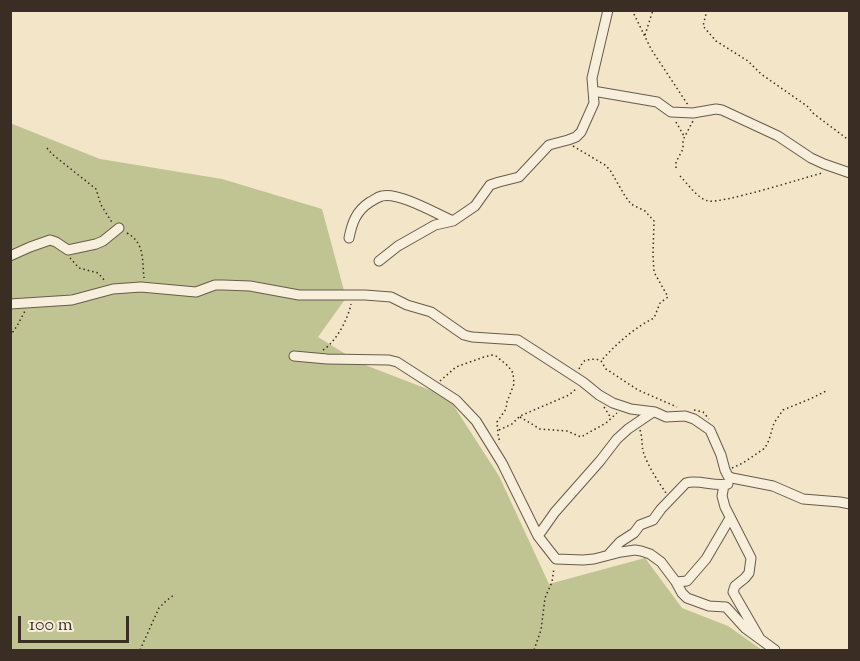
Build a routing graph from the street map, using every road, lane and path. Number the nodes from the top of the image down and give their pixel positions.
1 (608, 10) edge
2 (632, 10) edge
3 (653, 10) edge
4 (707, 10) edge
5 (644, 36) junction
6 (593, 91) junction
7 (666, 110) junction
8 (695, 112) junction
9 (685, 136) junction
10 (564, 141) junction
11 (849, 141) edge
12 (46, 148) dead end
13 (676, 168) dead end
14 (838, 169) junction
15 (849, 173) edge
16 (680, 176) dead end
17 (453, 221) junction
18 (118, 228) junction
19 (349, 238) dead end
20 (66, 249) junction
21 (10, 256) edge
22 (379, 261) dead end
23 (148, 288) junction
24 (110, 290) junction
25 (352, 296) junction
26 (37, 302) junction
27 (10, 303) edge
28 (10, 336) edge
29 (322, 350) dead end
30 (294, 356) dead end
31 (601, 361) junction
32 (580, 380) junction
33 (434, 385) junction
34 (826, 391) dead end
35 (624, 407) junction
36 (680, 408) dead end
37 (688, 409) dead end
38 (653, 412) junction
39 (520, 417) junction
40 (641, 420) junction
41 (711, 424) dead end
42 (498, 431) junction
43 (501, 443) dead end
44 (725, 471) junction
45 (742, 481) junction
46 (724, 485) junction
47 (671, 499) junction
48 (849, 504) edge
49 (730, 518) junction
50 (538, 536) junction
51 (608, 555) junction
52 (555, 558) junction
53 (676, 582) junction
54 (175, 594) dead end
55 (762, 641) junction
56 (140, 651) edge
57 (534, 651) edge
58 (775, 651) edge

1 - 6 street
2 - 5 path
3 - 5 path
4 - 11 path
5 - 8 path
6 - 7 street
6 - 10 street
7 - 8 street
7 - 9 path
8 - 9 path
8 - 14 street
9 - 13 path
10 - 17 street
10 - 31 path
12 - 18 path
14 - 15 street
14 - 16 path
17 - 19 street
17 - 22 street
18 - 20 street
18 - 23 path
20 - 21 street
20 - 24 path
23 - 24 street
23 - 25 street
24 - 26 street
25 - 29 path
25 - 32 street
26 - 27 street
26 - 28 path
30 - 33 street
31 - 32 path
31 - 36 path
32 - 35 street
32 - 39 path
33 - 42 path
33 - 50 street
34 - 44 path
35 - 38 street
35 - 39 path
37 - 41 path
38 - 40 street
38 - 44 street
39 - 42 path
40 - 47 path
40 - 50 street
42 - 43 path
44 - 45 street
45 - 46 street
45 - 48 street
46 - 47 street
46 - 49 street
47 - 51 street
49 - 53 street
49 - 55 street
50 - 52 street
51 - 52 street
51 - 53 street
52 - 57 path
53 - 55 street
54 - 56 path
55 - 58 street

